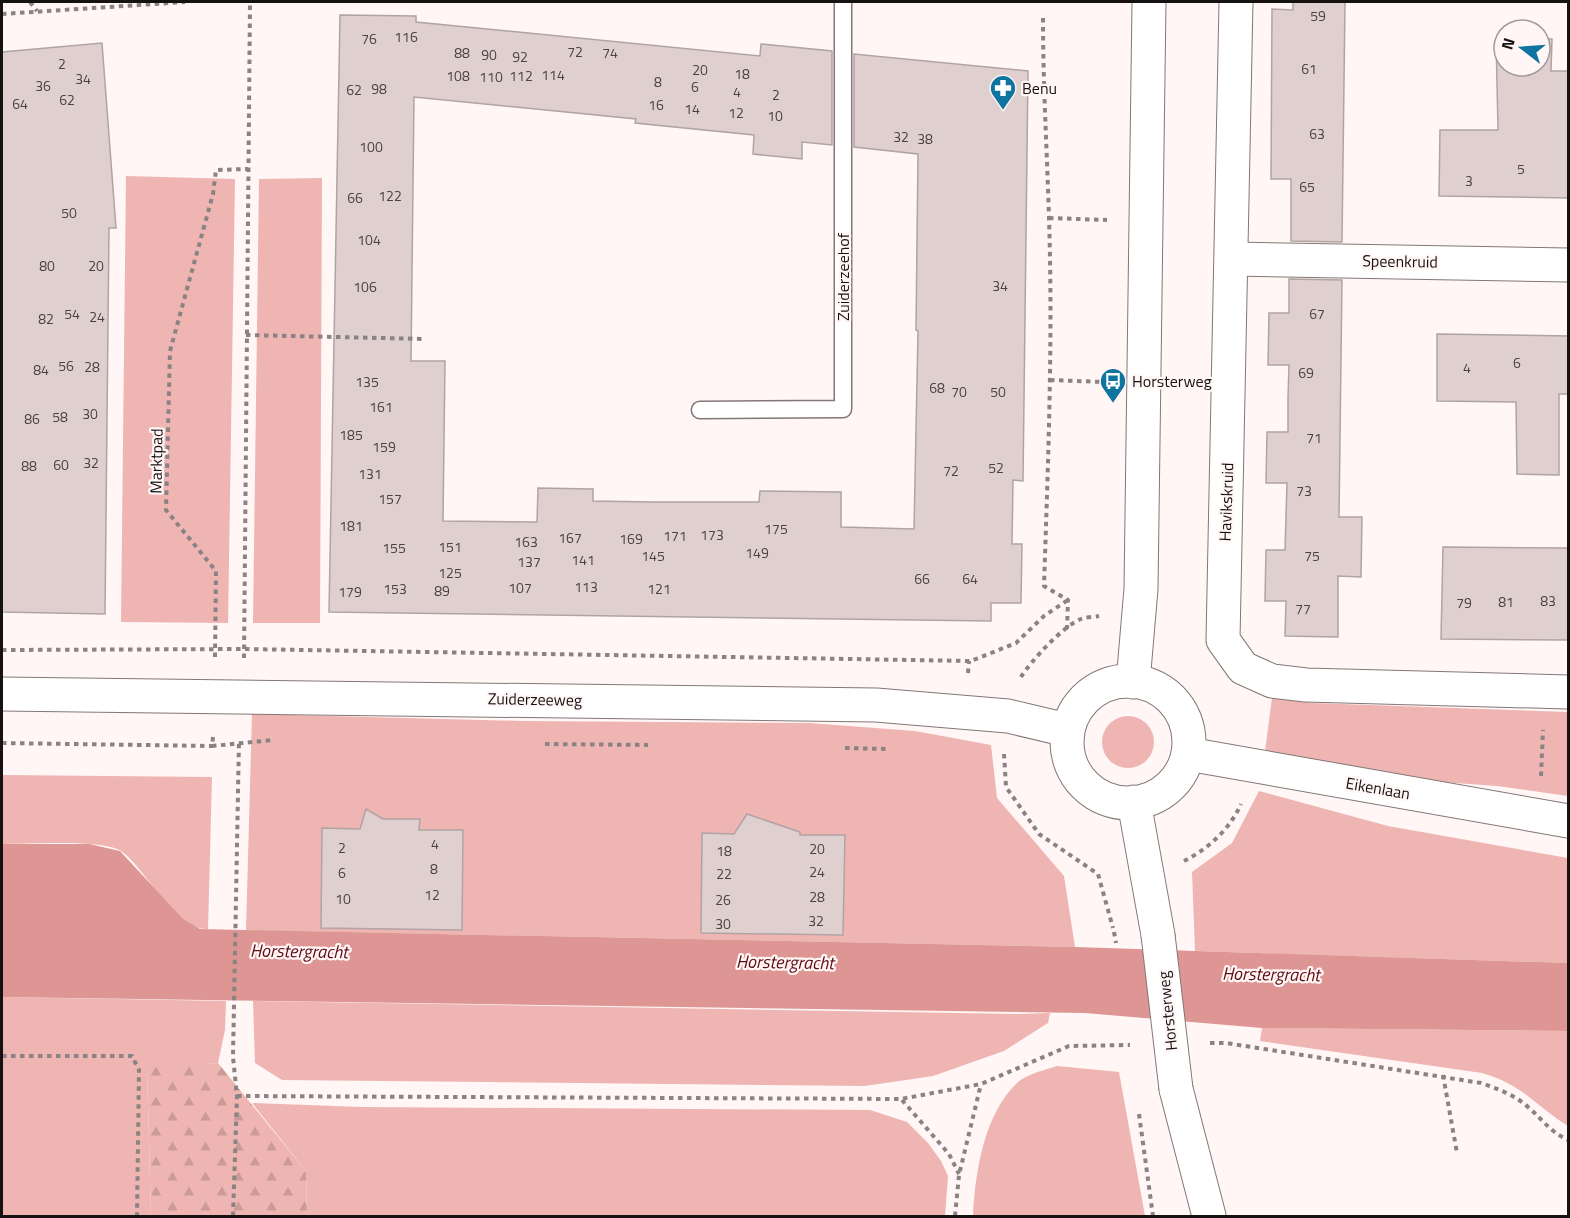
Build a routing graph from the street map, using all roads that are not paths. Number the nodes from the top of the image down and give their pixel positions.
1 (843, 2) edge
2 (1149, 2) edge
3 (1236, 2) edge
4 (1232, 259) junction
5 (1569, 265) edge
6 (700, 410) dead end
7 (1133, 682) junction
8 (1557, 692) edge
9 (2, 694) edge
10 (1067, 730) junction
11 (1188, 754) junction
12 (1134, 802) junction
13 (1569, 821) edge
14 (1209, 1216) edge

1 - 6 lane, Zuiderzeehof
2 - 7 street
3 - 4 street, Havikskruid
4 - 5 street, Speenkruid
4 - 8 street, Havikskruid
7 - 10 street
7 - 11 street
9 - 10 street, Zuiderzeeweg
10 - 12 street
11 - 12 street
11 - 13 street, Eikenlaan
12 - 14 street, Horsterweg, bridge

